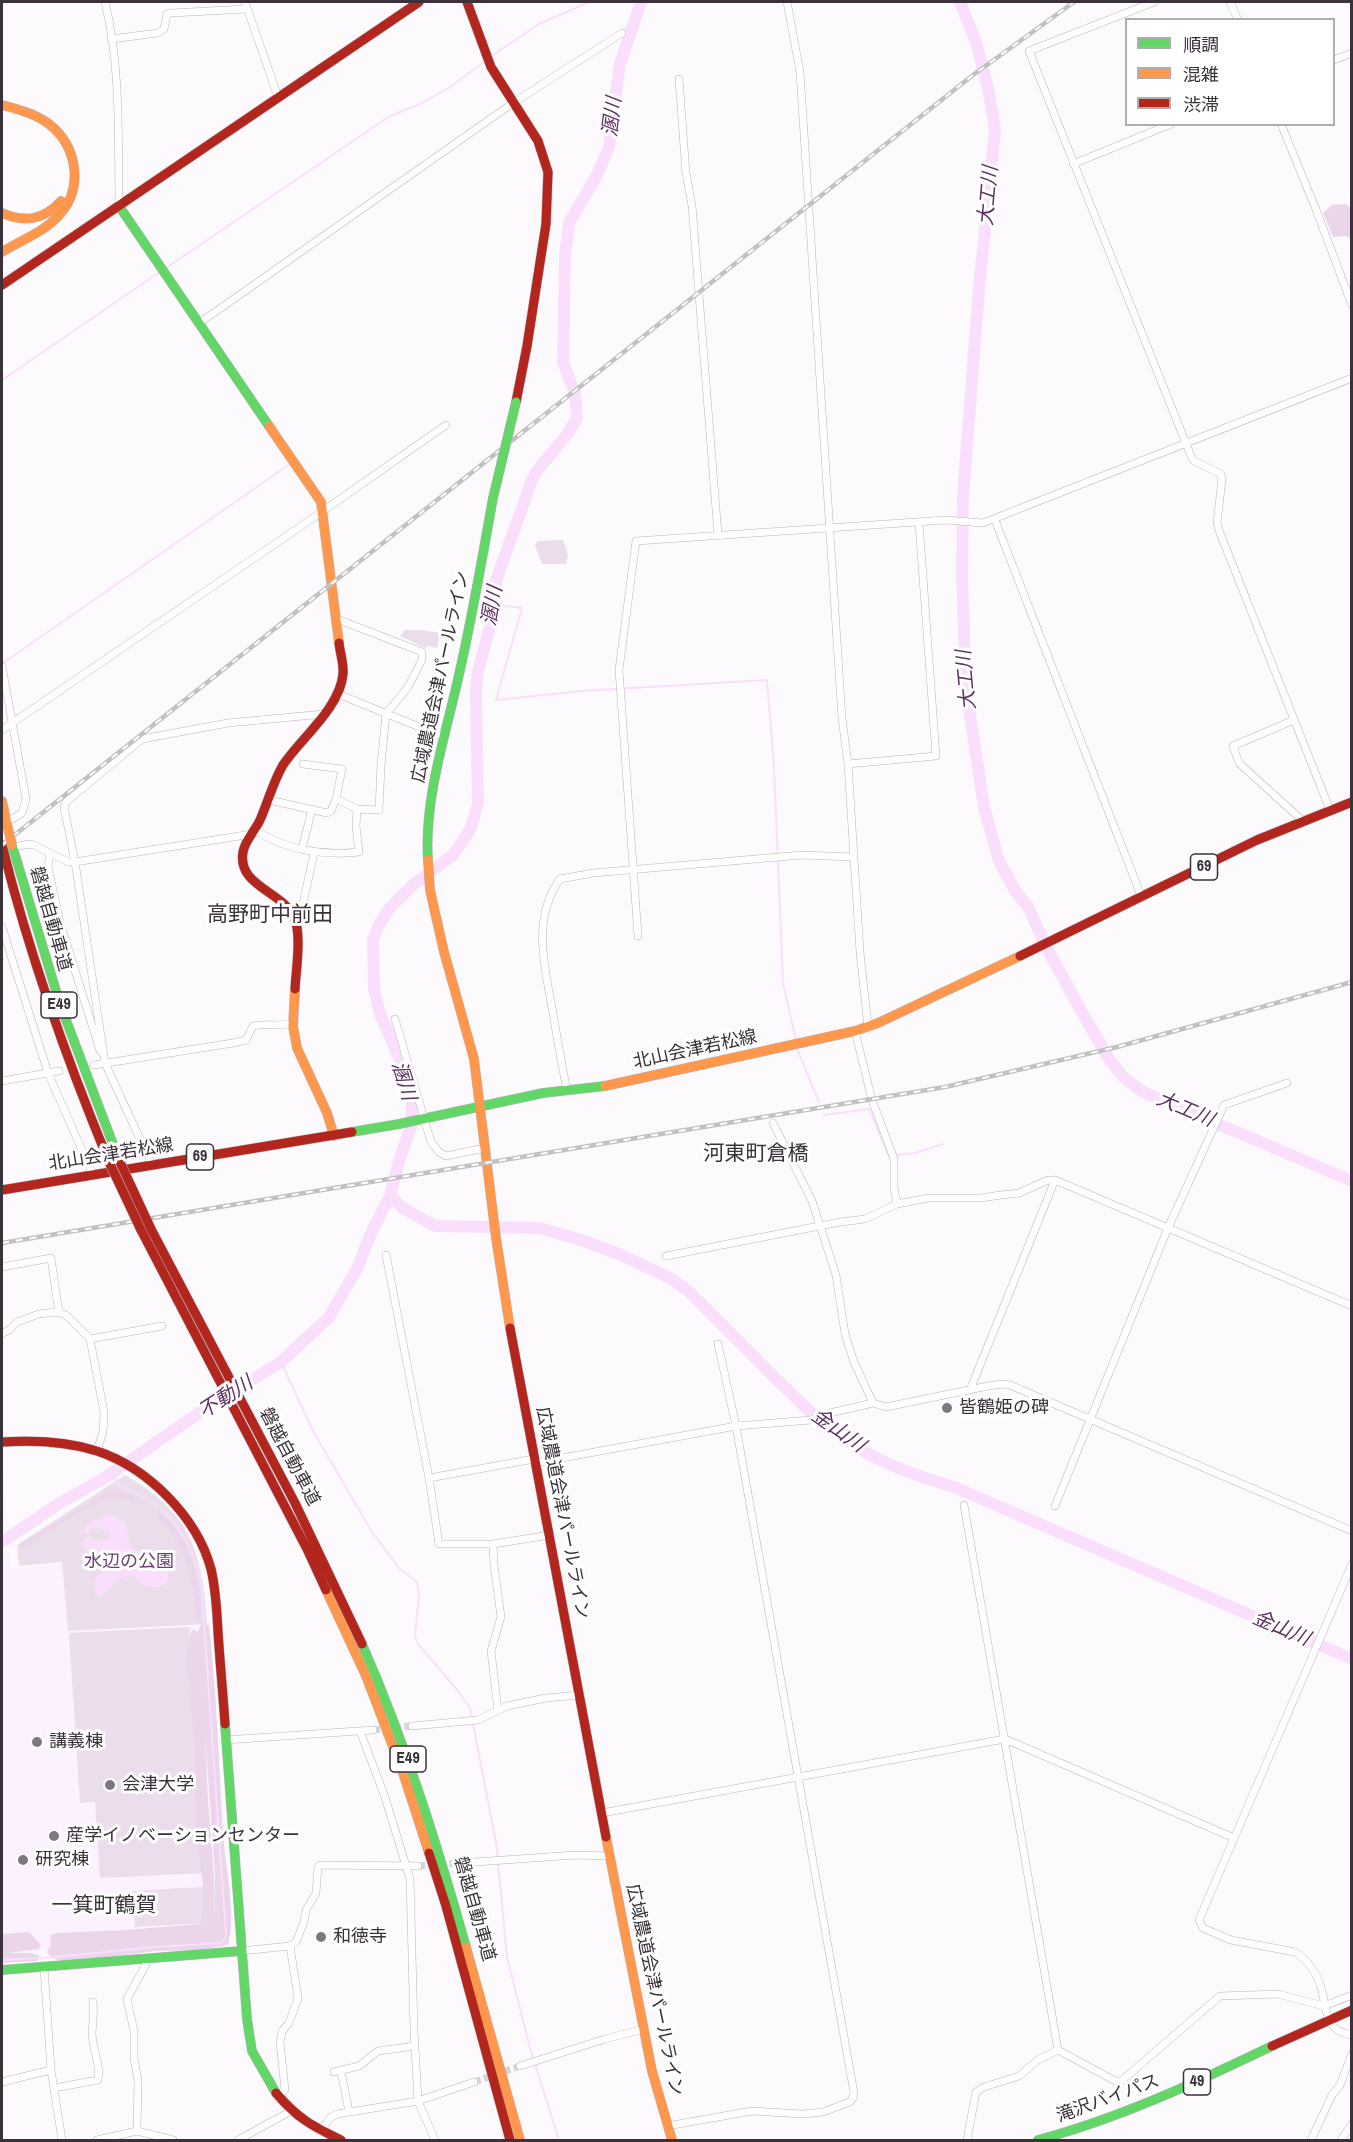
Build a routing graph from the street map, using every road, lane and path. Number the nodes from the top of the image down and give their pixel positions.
1 (105, 2) edge
2 (419, 2) edge
3 (467, 2) edge
4 (787, 2) edge
5 (1154, 2) edge
6 (1230, 2) edge
7 (246, 5) edge
8 (1237, 18) edge
9 (622, 33) dead end
10 (111, 39) junction
11 (1352, 53) edge
12 (1335, 60) edge
13 (679, 79) dead end
14 (279, 96) junction
15 (513, 103) junction
16 (2, 105) edge
17 (2, 111) edge
18 (1166, 126) edge
19 (1282, 126) edge
20 (1073, 164) junction
21 (119, 206) junction
22 (2, 213) edge
23 (2, 252) edge
24 (2, 285) edge
25 (1352, 305) edge
26 (198, 324) junction
27 (1352, 378) edge
28 (446, 425) dead end
29 (1186, 444) junction
30 (323, 510) junction
31 (994, 520) junction
32 (919, 523) junction
33 (831, 528) junction
34 (718, 535) junction
35 (337, 619) junction
36 (2, 667) edge
37 (338, 694) junction
38 (324, 714) junction
39 (387, 714) junction
40 (1294, 720) junction
41 (11, 724) junction
42 (2, 730) edge
43 (444, 737) junction
44 (303, 764) dead end
45 (848, 764) junction
46 (336, 799) junction
47 (269, 800) junction
48 (2, 801) edge
49 (1352, 802) edge
50 (312, 809) junction
51 (357, 809) junction
52 (1330, 810) junction
53 (10, 821) junction
54 (1303, 821) junction
55 (253, 832) junction
56 (9, 846) edge
57 (302, 849) junction
58 (314, 853) junction
59 (51, 854) junction
60 (853, 857) junction
61 (75, 862) junction
62 (634, 871) junction
63 (1142, 898) junction
64 (296, 921) junction
65 (2, 927) edge
66 (638, 936) dead end
67 (395, 1019) dead end
68 (293, 1023) junction
69 (868, 1027) junction
70 (855, 1031) junction
71 (105, 1064) junction
72 (94, 1065) dead end
73 (58, 1071) dead end
74 (48, 1073) junction
75 (2, 1081) edge
76 (1287, 1083) dead end
77 (567, 1090) junction
78 (481, 1106) junction
79 (422, 1120) junction
80 (773, 1123) dead end
81 (334, 1136) junction
82 (486, 1148) junction
83 (152, 1165) junction
84 (93, 1174) junction
85 (1055, 1180) junction
86 (2, 1190) edge
87 (897, 1204) junction
88 (820, 1227) junction
89 (1168, 1228) junction
90 (386, 1255) dead end
91 (666, 1257) dead end
92 (2, 1267) edge
93 (1352, 1306) edge
94 (59, 1312) junction
95 (162, 1326) dead end
96 (2, 1334) edge
97 (90, 1339) junction
98 (718, 1344) dead end
99 (225, 1384) junction
100 (970, 1390) junction
101 (873, 1403) junction
102 (1090, 1418) junction
103 (736, 1426) junction
104 (2, 1442) edge
105 (97, 1451) junction
106 (535, 1461) junction
107 (429, 1478) junction
108 (964, 1505) dead end
109 (1055, 1506) dead end
110 (1352, 1531) edge
111 (550, 1535) junction
112 (493, 1544) junction
113 (1352, 1564) edge
114 (580, 1695) junction
115 (498, 1710) junction
116 (412, 1726) tunnel mouth
117 (373, 1730) tunnel mouth
118 (360, 1731) junction
119 (1005, 1739) junction
120 (225, 1740) junction
121 (799, 1777) junction
122 (602, 1814) junction
123 (1234, 1838) junction
124 (610, 1856) junction
125 (461, 1863) tunnel mouth
126 (418, 1866) tunnel mouth
127 (407, 1867) junction
128 (290, 1946) junction
129 (241, 1951) junction
130 (146, 1959) junction
131 (44, 1967) junction
132 (2, 1970) edge
133 (1352, 1995) edge
134 (93, 2002) dead end
135 (1324, 2006) junction
136 (1352, 2010) edge
137 (1329, 2020) junction
138 (644, 2029) junction
139 (1352, 2035) edge
140 (415, 2046) junction
141 (1058, 2050) junction
142 (1352, 2054) edge
143 (520, 2066) tunnel mouth
144 (51, 2070) junction
145 (2, 2082) edge
146 (474, 2082) tunnel mouth
147 (54, 2088) junction
148 (277, 2097) junction
149 (418, 2101) junction
150 (291, 2111) junction
151 (349, 2112) junction
152 (1352, 2124) edge
153 (667, 2126) junction
154 (138, 2131) junction
155 (320, 2134) edge
156 (62, 2140) edge
157 (97, 2140) edge
158 (173, 2140) edge
159 (238, 2140) edge
160 (341, 2140) edge
161 (435, 2140) edge
162 (510, 2140) edge
163 (520, 2140) edge
164 (672, 2140) edge
165 (967, 2140) edge
166 (1038, 2140) edge
167 (1311, 2140) edge
168 (1341, 2140) edge

1 - 10 street
2 - 14 main road
3 - 15 main road, 広域農道会津パールライン
4 - 33 street
5 - 20 street
6 - 8 street
7 - 10 street
7 - 14 street
9 - 15 street
10 - 21 street
11 - 12 street
13 - 34 street
14 - 21 main road
15 - 26 street
15 - 43 main road, 広域農道会津パールライン, bridge
16 - 23 main road
17 - 22 main road
18 - 20 street
19 - 25 street
20 - 29 street
21 - 24 main road
21 - 26 main road
26 - 30 main road
27 - 29 street
28 - 30 street
29 - 31 street
29 - 40 street
30 - 35 main road
30 - 41 street
31 - 32 street
31 - 63 street
32 - 33 street
32 - 45 street
33 - 34 street
33 - 45 street
34 - 62 street
35 - 37 main road
35 - 39 street
36 - 41 street
37 - 38 main road
37 - 39 street
38 - 47 main road
38 - 61 street
39 - 43 street
39 - 51 street
40 - 52 street
40 - 54 street
41 - 42 street
41 - 53 street
43 - 78 main road, 広域農道会津パールライン
44 - 46 street
45 - 60 street
46 - 50 street
46 - 51 street
47 - 50 street
47 - 55 main road
48 - 53 main road, 磐越自動車道 / E49
49 - 52 main road, 北山会津若松線 / 69
50 - 57 street
51 - 58 street
52 - 54 main road, 北山会津若松線 / 69
53 - 56 main road, 磐越自動車道 / E49, bridge
54 - 63 main road, 北山会津若松線 / 69
55 - 57 street
55 - 61 street
55 - 64 main road
56 - 59 street
56 - 99 main road, 磐越自動車道 / E49, bridge
57 - 58 street
58 - 64 street
59 - 61 street
59 - 71 street
60 - 62 street
60 - 69 street
61 - 71 street
62 - 66 street
62 - 77 street
63 - 69 main road, 北山会津若松線 / 69
64 - 68 main road
65 - 74 street
67 - 79 street
68 - 71 street
68 - 81 main road
69 - 70 main road, 北山会津若松線 / 69
70 - 77 main road, 北山会津若松線 / 69
70 - 87 street
71 - 72 street
71 - 83 street
73 - 74 street
74 - 75 street
74 - 84 street
76 - 89 street
77 - 78 main road, 北山会津若松線 / 69
78 - 79 main road, 北山会津若松線 / 69
78 - 82 main road, 広域農道会津パールライン
79 - 81 main road, 北山会津若松線 / 69
79 - 82 street
80 - 88 street
81 - 83 main road, 北山会津若松線 / 69
82 - 106 main road, 広域農道会津パールライン
83 - 84 main road, 北山会津若松線 / 69
84 - 86 main road, 北山会津若松線 / 69
85 - 87 street
85 - 89 street
85 - 100 street
87 - 88 street
88 - 91 street
88 - 101 street
89 - 93 street
89 - 102 street
90 - 107 street
92 - 94 street
94 - 96 street
94 - 97 street
95 - 97 street
97 - 105 street
98 - 103 street
99 - 162 main road, 磐越自動車道 / E49
99 - 163 main road, 磐越自動車道 / E49
100 - 101 street
100 - 102 street
101 - 103 street
102 - 109 street
102 - 110 street
103 - 106 street
103 - 121 street
104 - 105 main road
105 - 120 main road
106 - 107 street
106 - 111 main road, 広域農道会津パールライン
107 - 112 street
108 - 119 street
111 - 112 street
111 - 114 main road, 広域農道会津パールライン
112 - 115 street
113 - 123 street
114 - 115 street
114 - 122 main road, 広域農道会津パールライン
115 - 116 street
117 - 118 street
118 - 120 street
118 - 127 street
119 - 121 street
119 - 123 street
119 - 141 street
120 - 129 main road
121 - 122 street
121 - 153 street
122 - 124 main road, 広域農道会津パールライン
123 - 135 street
124 - 125 street
124 - 138 main road, 広域農道会津パールライン
126 - 127 street
127 - 128 street
127 - 140 street
128 - 129 street
128 - 148 street
129 - 130 main road
129 - 148 main road
130 - 131 main road
130 - 154 street
131 - 132 main road
131 - 144 street
133 - 135 street
134 - 147 street
135 - 137 street
135 - 141 street
136 - 137 main road, 滝沢バイパス / 49
137 - 139 street
137 - 166 main road, 滝沢バイパス / 49
138 - 143 street
138 - 153 main road, 広域農道会津パールライン
140 - 149 street
140 - 151 street
141 - 165 street
142 - 167 street
144 - 145 street
144 - 147 street
146 - 149 street
147 - 156 street
148 - 150 main road
149 - 151 street
149 - 161 street
150 - 155 main road
150 - 159 street
151 - 155 street
152 - 168 street
153 - 164 main road, 広域農道会津パールライン
154 - 157 street
154 - 158 street
155 - 160 main road

